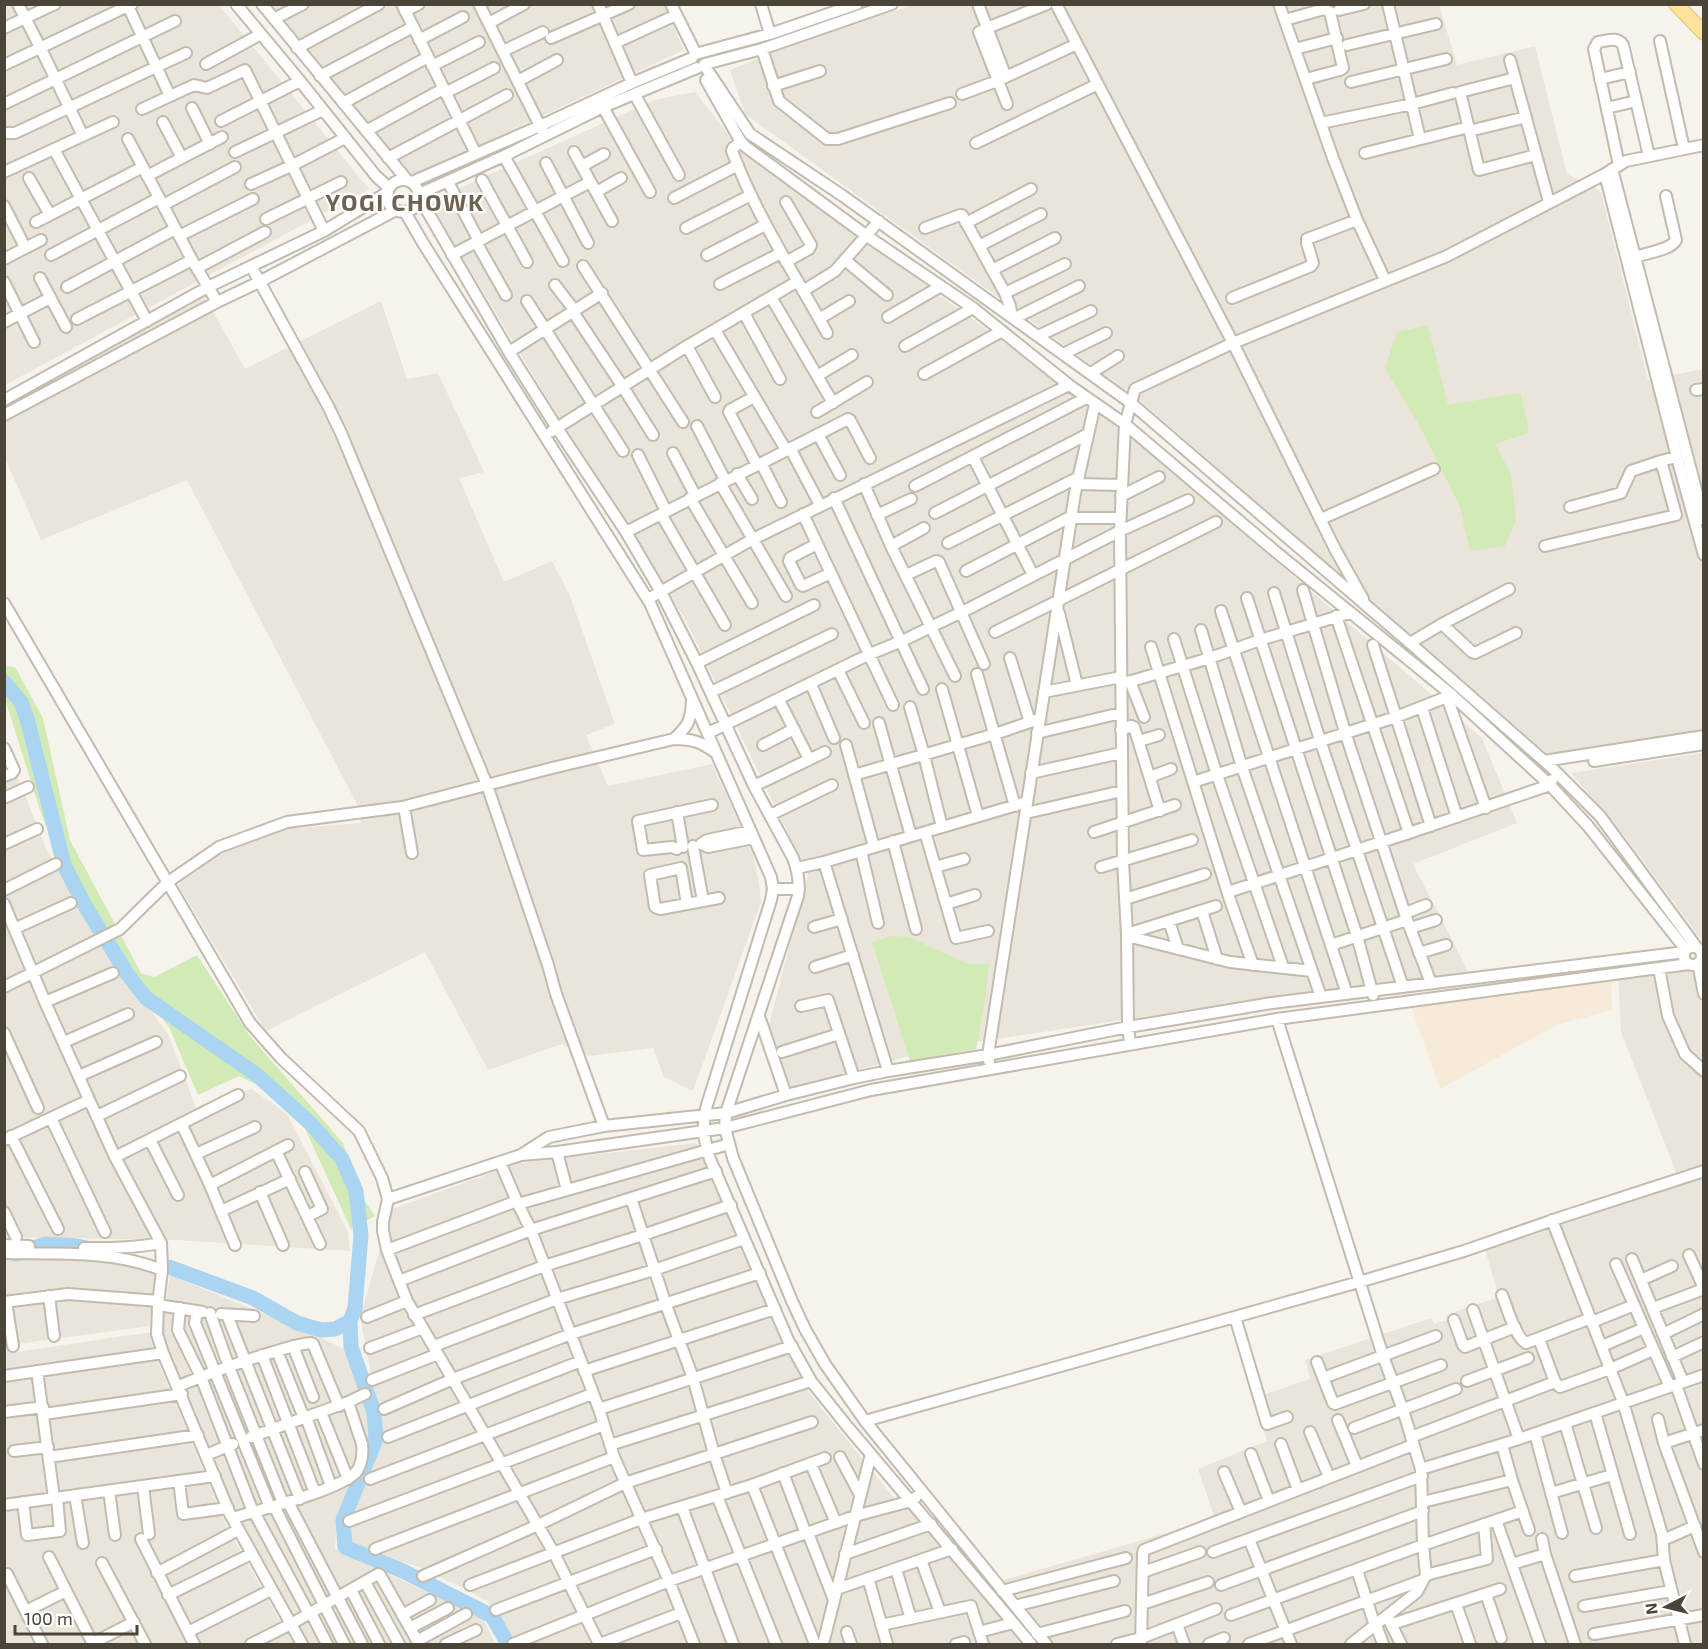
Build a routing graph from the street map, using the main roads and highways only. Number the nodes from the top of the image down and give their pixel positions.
1 (1676, 4) edge
2 (1704, 33) edge

1 - 2 main road

